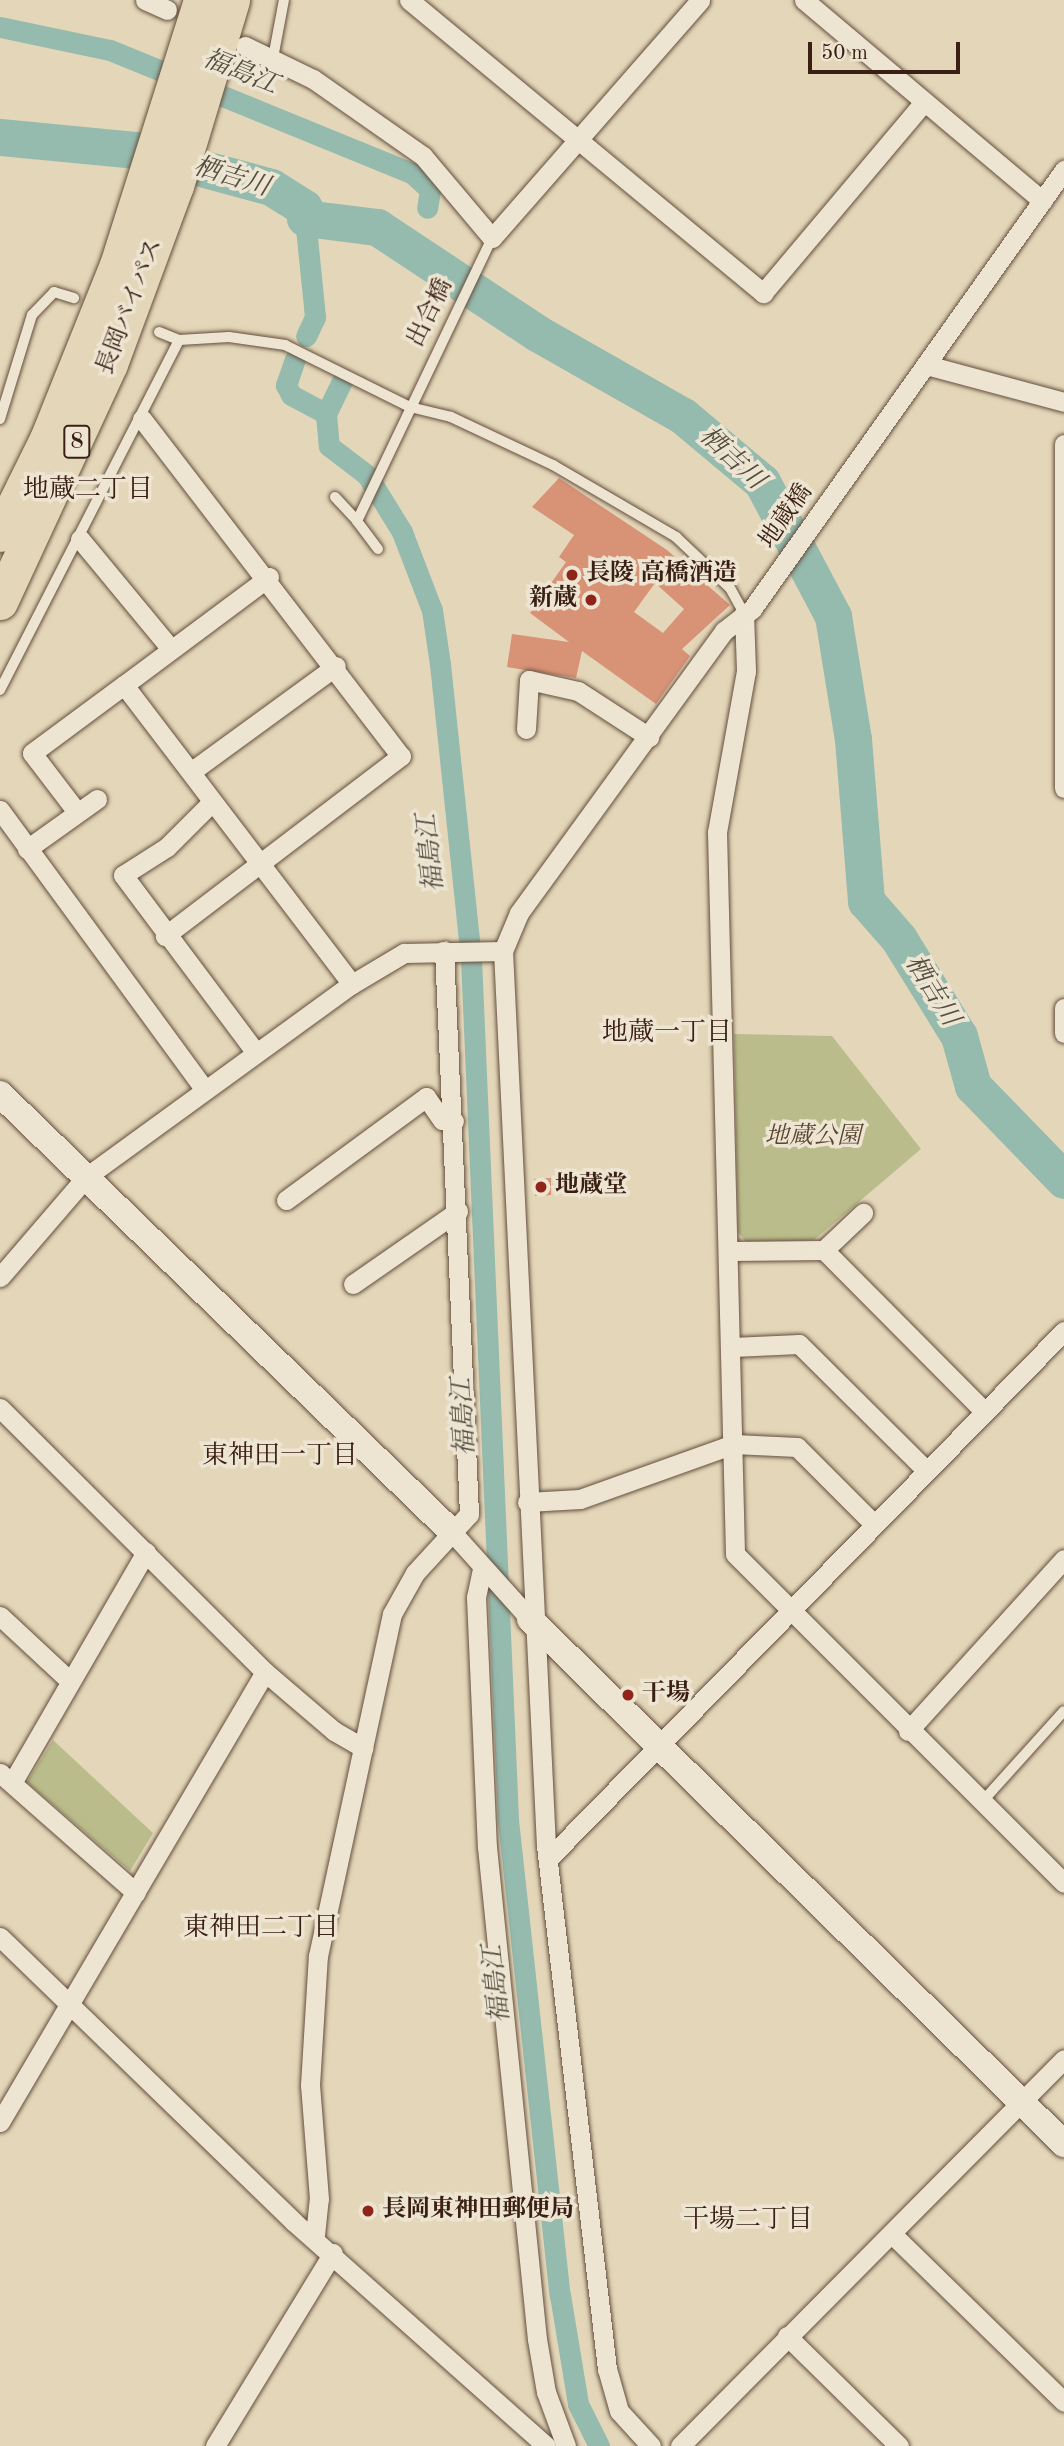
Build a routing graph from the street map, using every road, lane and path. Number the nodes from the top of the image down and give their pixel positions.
1 (145, 0) edge
2 (201, 0) edge
3 (232, 0) edge
4 (284, 0) edge
5 (409, 0) edge
6 (700, 0) edge
7 (804, 0) edge
8 (167, 10) dead end
9 (218, 44) junction
10 (273, 58) junction
11 (924, 102) junction
12 (574, 141) junction
13 (1064, 170) edge
14 (1043, 201) junction
15 (488, 245) junction
16 (130, 270) junction
17 (75, 298) dead end
18 (159, 332) dead end
19 (180, 340) junction
20 (930, 366) junction
21 (1064, 402) edge
22 (410, 407) junction
23 (0, 419) edge
24 (142, 419) junction
25 (1064, 444) edge
26 (335, 497) dead end
27 (360, 517) junction
28 (0, 534) edge
29 (80, 539) junction
30 (377, 549) dead end
31 (269, 576) junction
32 (0, 602) edge
33 (748, 611) junction
34 (171, 649) junction
35 (336, 666) junction
36 (124, 685) junction
37 (0, 690) edge
38 (526, 729) dead end
39 (649, 737) junction
40 (192, 771) junction
41 (1064, 788) edge
42 (97, 799) dead end
43 (212, 802) junction
44 (0, 810) edge
45 (77, 812) junction
46 (27, 849) junction
47 (262, 861) junction
48 (165, 936) junction
49 (448, 951) junction
50 (495, 951) junction
51 (352, 984) junction
52 (1064, 1007) edge
53 (1064, 1033) edge
54 (256, 1053) junction
55 (204, 1089) junction
56 (0, 1094) edge
57 (454, 1121) junction
58 (86, 1177) junction
59 (286, 1200) dead end
60 (458, 1211) junction
61 (863, 1213) dead end
62 (824, 1250) junction
63 (731, 1251) junction
64 (0, 1278) edge
65 (353, 1284) dead end
66 (1064, 1331) edge
67 (732, 1347) junction
68 (0, 1408) edge
69 (984, 1410) junction
70 (734, 1444) junction
71 (926, 1469) junction
72 (527, 1502) junction
73 (873, 1523) junction
74 (452, 1532) junction
75 (146, 1552) junction
76 (1064, 1559) edge
77 (488, 1576) junction
78 (787, 1611) junction
79 (0, 1616) edge
80 (534, 1623) junction
81 (265, 1672) junction
82 (69, 1681) junction
83 (1064, 1711) edge
84 (908, 1731) junction
85 (658, 1747) junction
86 (364, 1748) junction
87 (6, 1778) edge
88 (982, 1803) junction
89 (549, 1858) junction
90 (1064, 1883) edge
91 (136, 1893) junction
92 (0, 1937) edge
93 (72, 2005) junction
94 (1064, 2059) edge
95 (1023, 2103) junction
96 (3, 2111) edge
97 (1064, 2144) edge
98 (892, 2234) junction
99 (315, 2235) junction
100 (333, 2253) junction
101 (787, 2336) junction
102 (1064, 2402) edge
103 (215, 2446) edge
104 (546, 2446) edge
105 (566, 2446) edge
106 (651, 2446) edge
107 (680, 2446) edge
108 (899, 2446) edge

1 - 8 street
2 - 9 highway, 長岡バイパス / 8
3 - 9 highway, 長岡バイパス / 8
4 - 10 lane
5 - 12 street
6 - 12 street
7 - 11 street
9 - 10 street
9 - 16 highway, 長岡バイパス / 8
10 - 15 street
11 - 12 street
11 - 14 street
12 - 15 street
13 - 14 street, 地蔵橋
14 - 20 street, 地蔵橋
15 - 22 lane, 出合橋
16 - 28 highway, 長岡バイパス / 8
16 - 32 highway, 長岡バイパス / 8
17 - 23 lane
18 - 19 lane
19 - 22 lane
19 - 24 lane
20 - 21 street
20 - 33 street, 地蔵橋
22 - 27 lane, 出合橋
22 - 33 lane
24 - 29 lane
24 - 31 street
25 - 41 street
26 - 27 lane
27 - 30 lane
29 - 34 street
29 - 37 lane
31 - 34 street
31 - 35 street
33 - 39 street, 地蔵橋
33 - 63 street
34 - 36 street
35 - 40 street
35 - 47 street
36 - 40 street
36 - 45 street
38 - 39 street
39 - 50 street, 地蔵橋
40 - 43 street
42 - 45 street
43 - 47 street
43 - 48 street
44 - 46 street
45 - 46 street
46 - 55 street
47 - 48 street
47 - 51 street
48 - 54 street
49 - 50 street
49 - 51 street
49 - 57 street
50 - 72 street
51 - 54 street
52 - 53 street
54 - 55 street
55 - 58 street
56 - 58 street
57 - 59 street
57 - 60 street
58 - 64 street
58 - 74 street
60 - 65 street
60 - 74 street
61 - 62 street
62 - 63 street
62 - 69 street
63 - 67 street
66 - 69 street
67 - 70 street
67 - 71 street
68 - 75 street
69 - 71 street
70 - 72 street
70 - 73 street
70 - 78 street
71 - 73 street
72 - 80 street
73 - 78 street
74 - 77 street
74 - 86 street
75 - 81 street
75 - 82 street
76 - 84 street
77 - 80 street
77 - 105 street
78 - 84 street
78 - 85 street
79 - 82 street
80 - 85 street
80 - 89 street
81 - 86 street
81 - 91 street
82 - 87 street
83 - 88 lane
84 - 88 street
85 - 89 street
85 - 95 street
86 - 99 street
87 - 91 street
88 - 90 street
89 - 106 street
91 - 93 street
92 - 93 street
93 - 96 street
93 - 99 street
94 - 95 street
95 - 97 street
95 - 98 street
98 - 101 street
98 - 102 street
99 - 100 street
100 - 103 street
100 - 104 street
101 - 107 street
101 - 108 street

